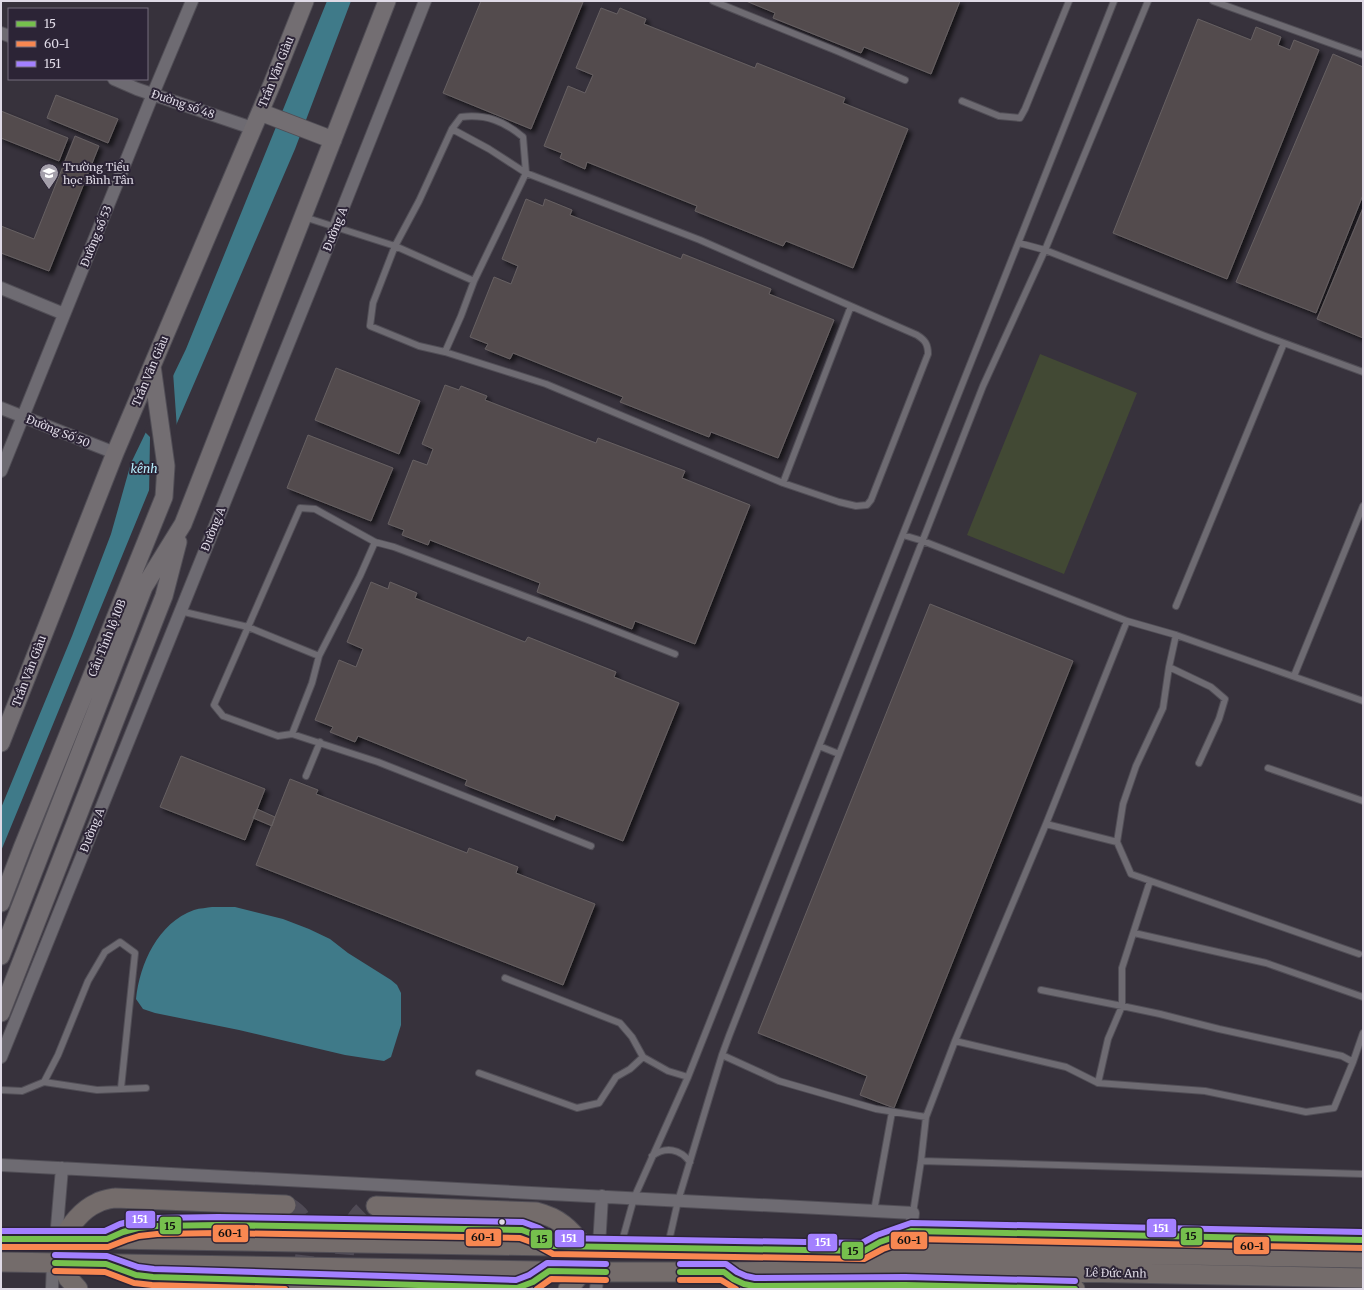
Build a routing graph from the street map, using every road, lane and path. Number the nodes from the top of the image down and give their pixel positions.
1 (192, 1) edge
2 (304, 1) edge
3 (387, 1) edge
4 (425, 1) edge
5 (713, 1) edge
6 (1069, 1) edge
7 (1114, 1) edge
8 (1148, 1) edge
9 (1213, 1) edge
10 (1363, 55) edge
11 (117, 80) edge
12 (905, 80) dead end
13 (153, 94) junction
14 (962, 101) dead end
15 (260, 112) junction
16 (252, 128) junction
17 (452, 129) junction
18 (333, 140) junction
19 (526, 173) junction
20 (304, 217) junction
21 (335, 228) junction
22 (1019, 242) junction
23 (395, 246) junction
24 (1045, 250) junction
25 (474, 281) junction
26 (1, 288) edge
27 (851, 306) junction
28 (64, 314) junction
29 (1284, 343) junction
30 (445, 352) junction
31 (152, 366) junction
32 (1363, 372) edge
33 (1, 408) edge
34 (24, 417) junction
35 (115, 453) junction
36 (1, 471) edge
37 (783, 483) junction
38 (1363, 506) edge
39 (180, 528) junction
40 (903, 535) junction
41 (923, 541) junction
42 (375, 542) junction
43 (1176, 606) dead end
44 (180, 611) junction
45 (1127, 621) junction
46 (248, 627) junction
47 (1176, 635) junction
48 (675, 654) dead end
49 (319, 656) junction
50 (1169, 667) junction
51 (1294, 676) junction
52 (1363, 701) edge
53 (292, 734) junction
54 (320, 742) junction
55 (1, 743) edge
56 (819, 746) junction
57 (839, 754) junction
58 (1199, 763) dead end
59 (1268, 768) dead end
60 (306, 776) dead end
61 (1363, 801) edge
62 (1046, 824) junction
63 (1117, 842) junction
64 (591, 846) dead end
65 (1150, 881) junction
66 (1, 903) edge
67 (1134, 933) junction
68 (1359, 954) dead end
69 (1, 956) edge
70 (505, 978) dead end
71 (1041, 990) dead end
72 (1363, 997) edge
73 (1122, 1006) junction
74 (1, 1013) edge
75 (1363, 1033) edge
76 (955, 1041) junction
77 (722, 1055) junction
78 (1, 1057) edge
79 (643, 1057) junction
80 (1354, 1062) junction
81 (479, 1073) dead end
82 (688, 1078) junction
83 (44, 1082) junction
84 (1098, 1083) junction
85 (121, 1088) junction
86 (146, 1088) dead end
87 (1, 1090) edge
88 (892, 1112) junction
89 (926, 1117) junction
90 (652, 1156) junction
91 (921, 1161) junction
92 (690, 1162) junction
93 (1, 1165) edge
94 (62, 1168) junction
95 (1363, 1174) edge
96 (602, 1196) junction
97 (634, 1198) junction
98 (678, 1200) junction
99 (286, 1205) tunnel mouth
100 (376, 1206) tunnel mouth
101 (874, 1211) junction
102 (913, 1212) junction
103 (911, 1232) junction
104 (4, 1237) edge
105 (59, 1239) junction
106 (1363, 1240) edge
107 (591, 1246) junction
108 (620, 1247) junction
109 (667, 1248) junction
110 (938, 1250) junction
111 (864, 1251) junction
112 (1363, 1258) edge
113 (1, 1262) edge
114 (57, 1263) junction
115 (724, 1272) junction
116 (592, 1277) edge
117 (1363, 1278) edge
118 (52, 1289) edge
119 (78, 1289) edge
120 (568, 1289) edge
121 (1075, 1289) edge

1 - 13 street, Đường số 53
2 - 15 main road, Trần Văn Giàu
3 - 18 main road
4 - 21 street, Đường A
5 - 12 lane
6 - 14 lane
7 - 22 lane
8 - 24 lane
9 - 10 lane
11 - 13 street, Đường số 48
13 - 16 street, Đường số 48
13 - 28 street, Đường số 53
15 - 16 main road, Trần Văn Giàu
15 - 18 main road
16 - 31 main road, Trần Văn Giàu
17 - 19 lane
17 - 19 lane
17 - 23 lane
18 - 20 main road
19 - 25 lane
19 - 27 lane
20 - 21 lane
20 - 39 main road
21 - 23 lane
21 - 44 street, Đường A
22 - 24 lane
22 - 40 lane
23 - 25 lane
23 - 30 lane
24 - 29 lane
24 - 41 lane
25 - 30 lane
26 - 28 street
27 - 37 lane
27 - 37 lane
28 - 34 street, Đường số 53
29 - 32 lane
29 - 43 lane
30 - 37 lane
31 - 35 main road, Trần Văn Giàu
31 - 66 main road, Cầu Tỉnh lộ 10B
33 - 34 street, Đường Số 50
34 - 35 street, Đường Số 50
34 - 36 street, Đường số 53
35 - 55 main road, Trần Văn Giàu
38 - 51 lane
39 - 69 main road, Cầu Tỉnh lộ 10B
39 - 74 main road
40 - 41 lane
40 - 56 lane
41 - 45 lane
41 - 57 lane
42 - 46 lane
42 - 48 lane
42 - 49 lane
44 - 46 lane
44 - 78 street, Đường A
45 - 47 lane
45 - 62 lane
46 - 49 lane
46 - 53 lane
47 - 50 lane
47 - 51 lane
49 - 53 lane
50 - 58 lane
50 - 63 lane
51 - 52 lane
53 - 54 lane
54 - 60 lane
54 - 64 lane
56 - 57 lane
56 - 82 lane
57 - 77 lane
59 - 61 lane
62 - 63 lane
62 - 76 lane
63 - 65 lane
65 - 67 lane
65 - 68 lane
67 - 72 lane
67 - 73 lane
70 - 79 lane
71 - 73 lane
73 - 80 lane
73 - 84 lane
75 - 80 lane
76 - 84 lane
76 - 89 lane
77 - 88 lane
77 - 92 lane
79 - 81 lane
79 - 82 lane
80 - 84 lane
82 - 90 lane
83 - 85 lane
83 - 85 lane
83 - 87 lane
85 - 86 lane
88 - 89 lane
88 - 101 lane
89 - 91 lane
90 - 92 lane
90 - 97 lane
91 - 95 lane
91 - 102 lane
92 - 98 lane
93 - 94 street
94 - 96 street
94 - 105 street
96 - 97 street
96 - 107 street
97 - 98 street
97 - 108 lane
98 - 101 street
98 - 109 lane
99 - 105 highway
100 - 107 highway
101 - 102 street
102 - 103 street
103 - 106 highway, Lê Đức Anh
103 - 110 highway
103 - 111 highway, Lê Đức Anh
104 - 105 highway, Lê Đức Anh
105 - 107 highway, Lê Đức Anh
107 - 108 highway, Lê Đức Anh
108 - 109 highway, Lê Đức Anh
109 - 111 highway, Lê Đức Anh
110 - 111 highway, Lê Đức Anh
110 - 112 highway, Lê Đức Anh
113 - 114 highway, Lê Đức Anh
114 - 116 highway, Lê Đức Anh
114 - 118 street
114 - 119 highway
115 - 116 highway, Lê Đức Anh
115 - 117 highway, Lê Đức Anh
115 - 121 highway, Lê Đức Anh
116 - 120 highway

